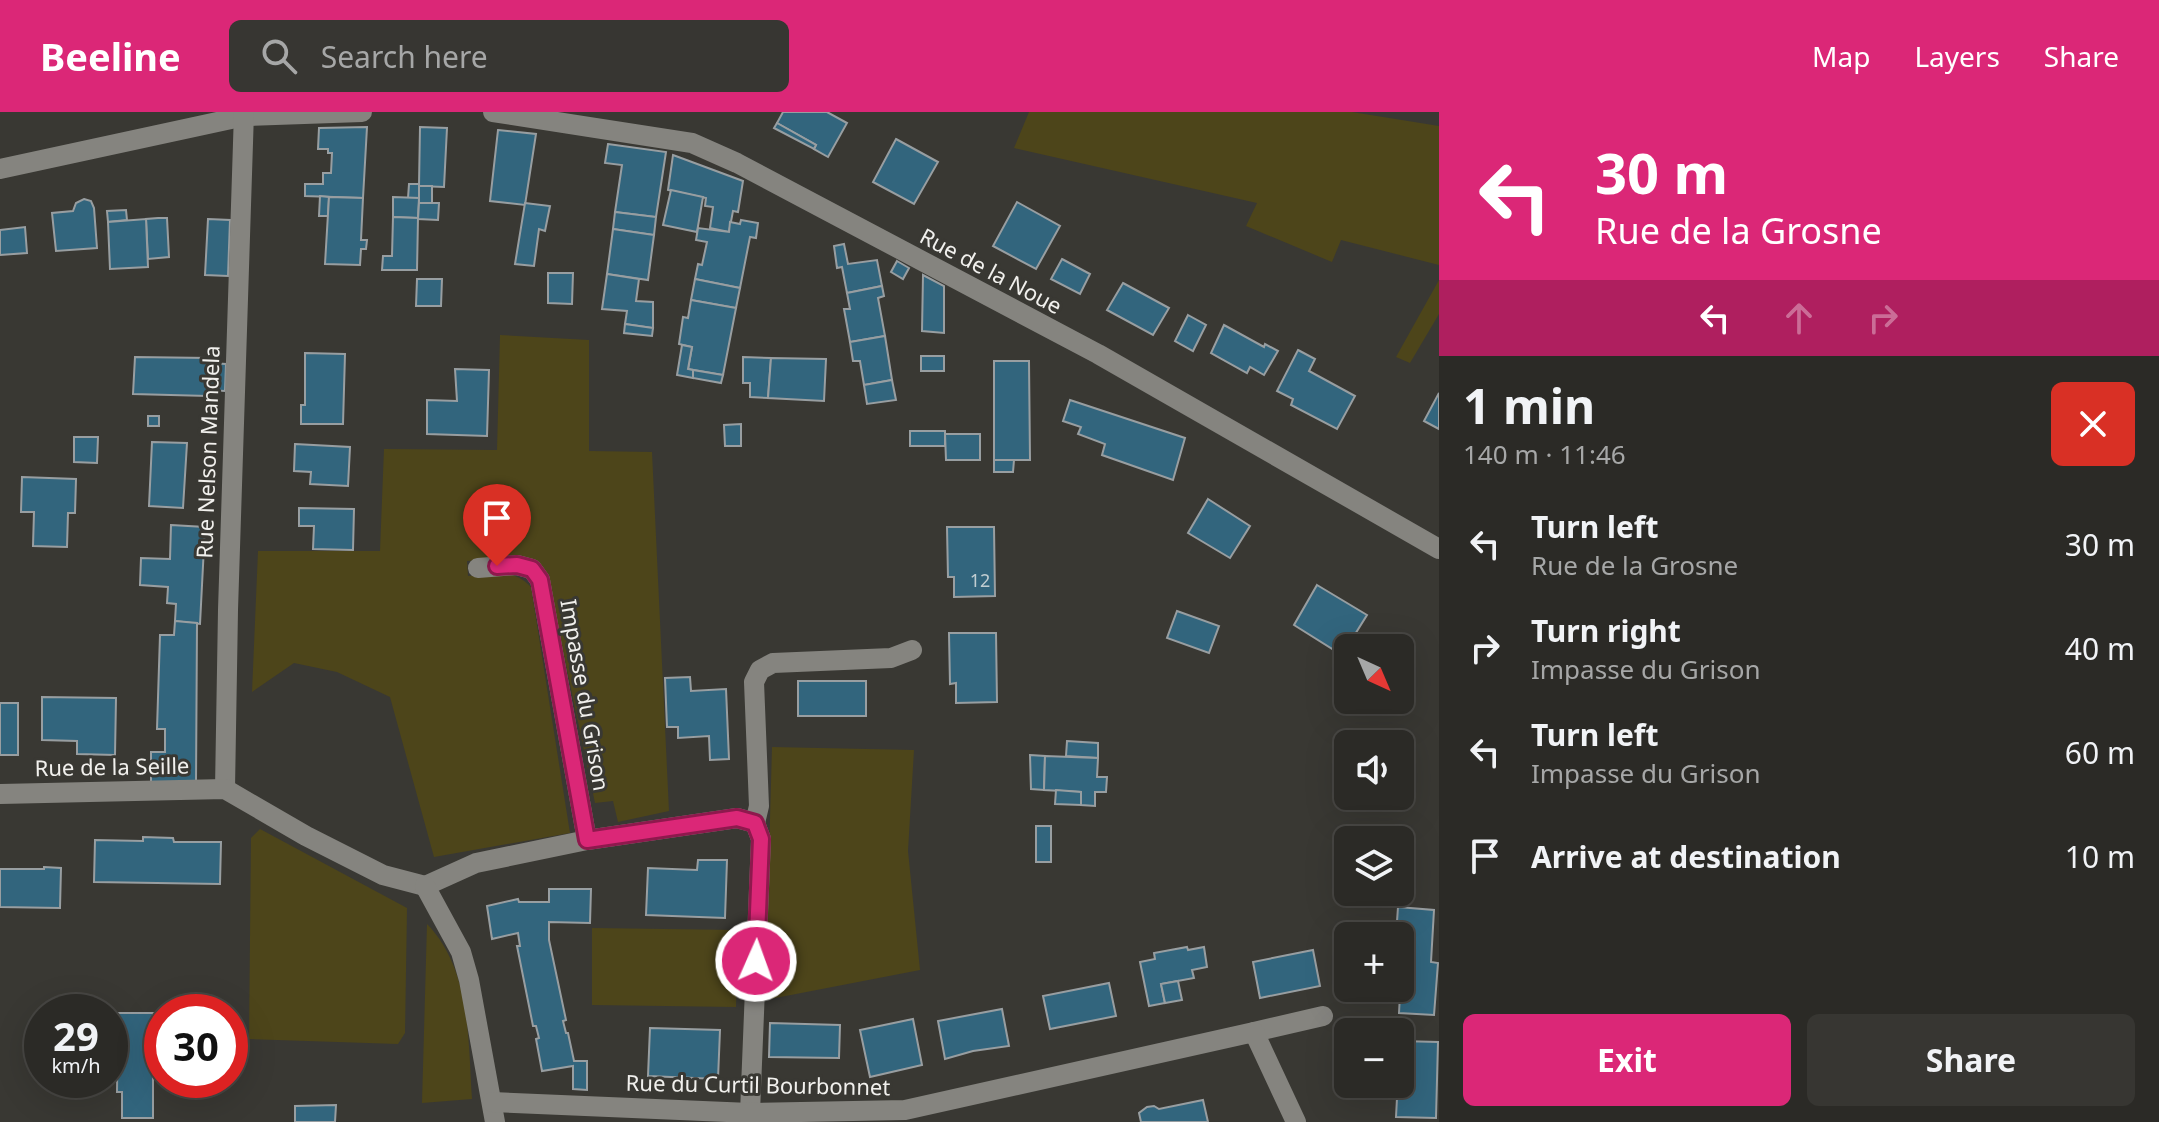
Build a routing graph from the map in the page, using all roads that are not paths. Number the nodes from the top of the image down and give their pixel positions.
1 (362, 112) edge
2 (493, 112) edge
3 (245, 114) edge
4 (0, 169) edge
5 (1439, 549) edge
6 (478, 568) dead end
7 (912, 650) dead end
8 (225, 789) junction
9 (0, 794) edge
10 (755, 823) junction
11 (587, 840) junction
12 (425, 886) junction
13 (1323, 1016) dead end
14 (1254, 1032) junction
15 (494, 1112) edge
16 (750, 1113) junction
17 (1296, 1122) edge

1 - 3 street
2 - 5 street, Rue de la Noue
3 - 4 street
3 - 8 street, Rue Nelson Mandela
6 - 11 street, Impasse du Grison
7 - 10 street
8 - 9 street, Rue de la Seille
8 - 12 street
10 - 11 street
10 - 16 street
11 - 12 street
12 - 15 street
13 - 14 street, Rue du Curtil Bourbonnet
14 - 16 street, Rue du Curtil Bourbonnet
14 - 17 street
15 - 16 street, Rue du Curtil Bourbonnet

